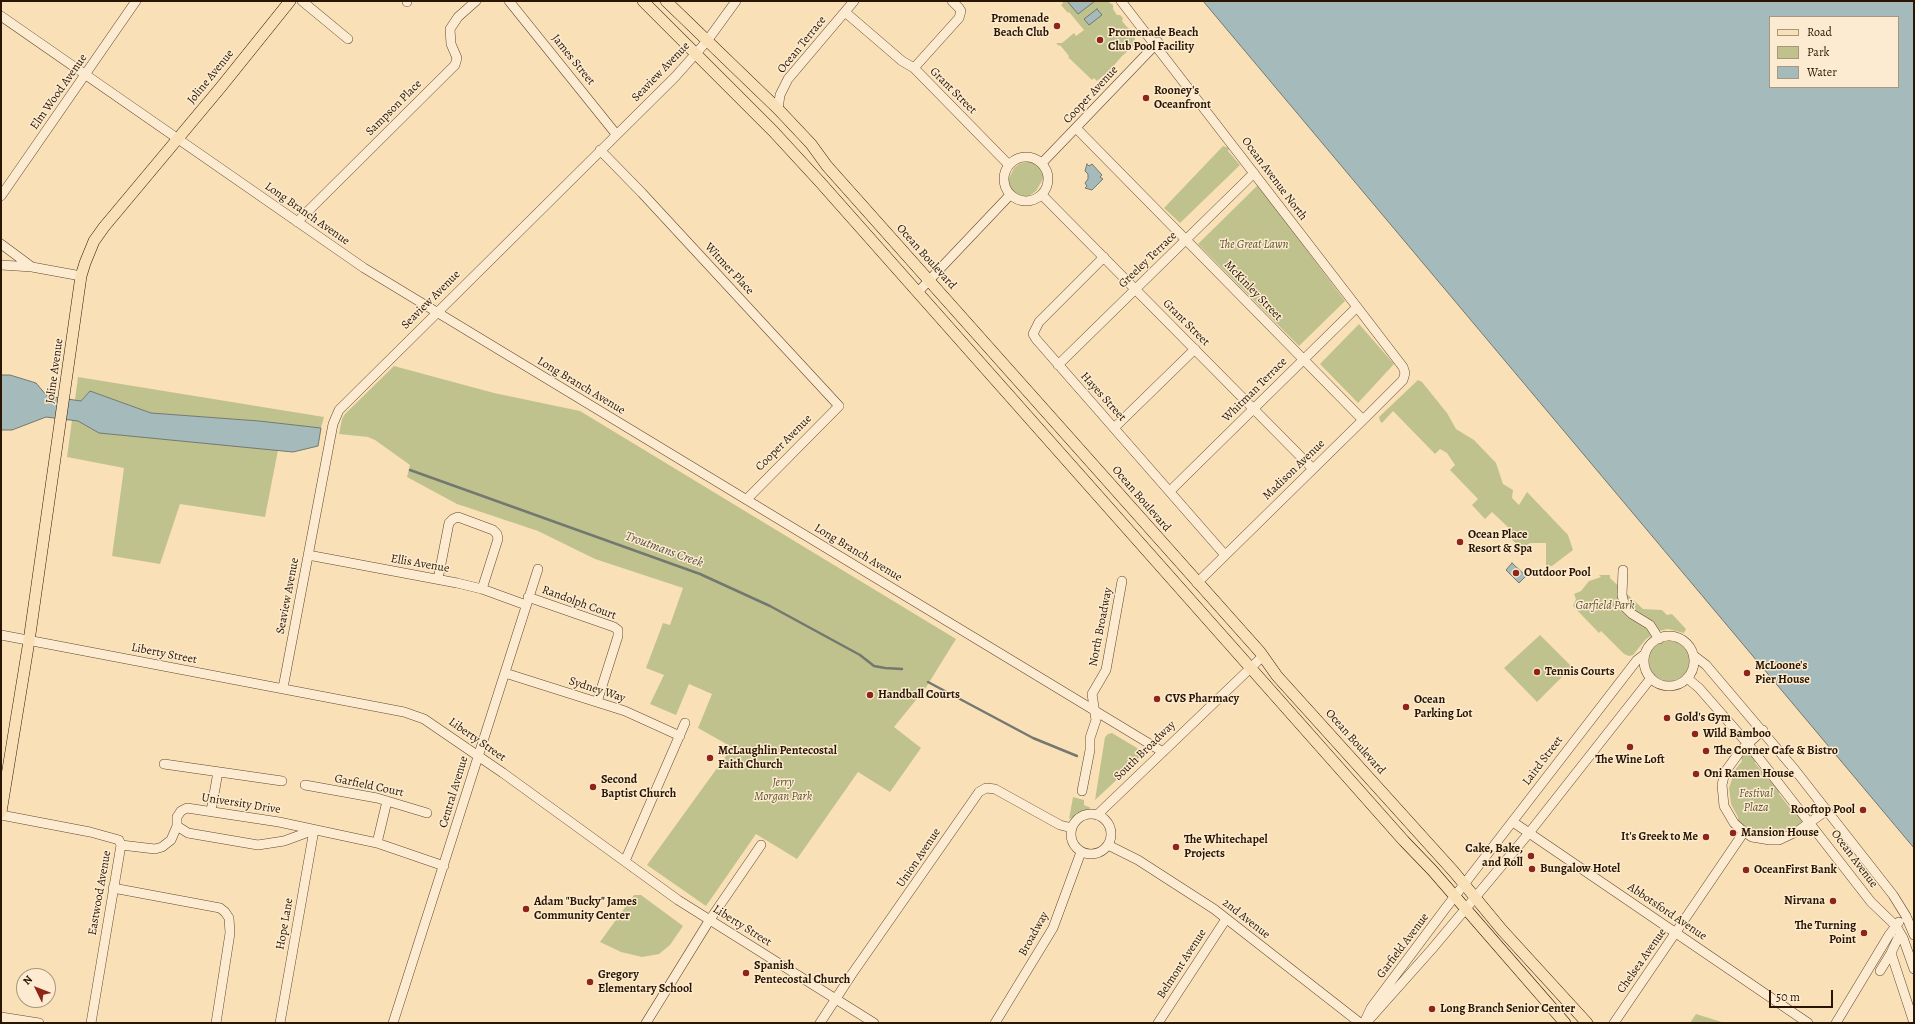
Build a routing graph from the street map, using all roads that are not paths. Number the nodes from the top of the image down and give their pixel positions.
1 (136, 1) edge
2 (290, 1) edge
3 (302, 1) edge
4 (476, 1) edge
5 (510, 1) edge
6 (643, 1) edge
7 (666, 1) edge
8 (736, 1) edge
9 (854, 1) edge
10 (952, 1) edge
11 (1121, 1) edge
12 (845, 12) junction
13 (1, 16) edge
14 (348, 39) dead end
15 (707, 41) junction
16 (1156, 43) junction
17 (696, 54) junction
18 (914, 68) junction
19 (85, 74) junction
20 (778, 109) junction
21 (1076, 128) junction
22 (616, 134) junction
23 (178, 138) junction
24 (600, 150) junction
25 (1042, 163) junction
26 (1009, 165) junction
27 (1254, 173) junction
28 (1010, 195) junction
29 (1042, 195) junction
30 (1, 196) edge
31 (296, 222) junction
32 (1186, 240) junction
33 (1, 244) edge
34 (1104, 257) junction
35 (1, 266) edge
36 (32, 267) junction
37 (81, 276) junction
38 (930, 281) junction
39 (1136, 289) junction
40 (918, 292) junction
41 (1357, 307) junction
42 (436, 312) junction
43 (1195, 349) junction
44 (1303, 359) junction
45 (1058, 365) junction
46 (1405, 373) joint
47 (839, 406) joint
48 (1254, 408) junction
49 (1362, 420) junction
50 (1114, 428) junction
51 (1313, 469) junction
52 (1170, 491) junction
53 (747, 499) junction
54 (308, 555) junction
55 (1225, 555) junction
56 (538, 568) dead end
57 (1623, 570) dead end
58 (438, 580) junction
59 (1122, 581) dead end
60 (1197, 583) junction
61 (482, 589) junction
62 (527, 601) junction
63 (1, 635) edge
64 (1659, 638) junction
65 (29, 641) junction
66 (1646, 654) junction
67 (1693, 655) junction
68 (1263, 656) junction
69 (1251, 668) junction
70 (504, 673) junction
71 (1651, 678) junction
72 (1687, 678) junction
73 (282, 688) junction
74 (597, 702) junction
75 (1095, 710) junction
76 (685, 723) dead end
77 (1763, 730) junction
78 (680, 736) junction
79 (1748, 744) junction
80 (1163, 752) junction
81 (478, 756) junction
82 (164, 764) dead end
83 (218, 772) junction
84 (282, 781) dead end
85 (305, 784) dead end
86 (1082, 791) dead end
87 (387, 801) junction
88 (1827, 810) junction
89 (211, 811) junction
90 (1, 813) edge
91 (427, 813) dead end
92 (1097, 815) junction
93 (1512, 822) junction
94 (1811, 823) junction
95 (177, 826) junction
96 (1072, 828) junction
97 (314, 830) junction
98 (1744, 832) junction
99 (1529, 833) junction
100 (377, 843) junction
101 (761, 844) dead end
102 (121, 845) junction
103 (1108, 845) junction
104 (1081, 852) junction
105 (625, 861) junction
106 (444, 866) junction
107 (1464, 885) junction
108 (113, 888) junction
109 (1455, 897) junction
110 (1475, 898) junction
111 (1465, 910) junction
112 (1906, 916) junction
113 (1226, 919) junction
114 (709, 921) junction
115 (1896, 926) junction
116 (1676, 932) junction
117 (1914, 935) edge
118 (1898, 938) dead end
119 (1891, 953) junction
120 (1914, 969) edge
121 (1880, 971) dead end
122 (836, 999) junction
123 (1, 1017) edge
124 (39, 1023) edge
125 (91, 1023) edge
126 (216, 1023) edge
127 (280, 1023) edge
128 (393, 1023) edge
129 (646, 1023) edge
130 (820, 1023) edge
131 (874, 1023) edge
132 (995, 1023) edge
133 (1158, 1023) edge
134 (1360, 1023) edge
135 (1365, 1023) edge
136 (1565, 1023) edge
137 (1588, 1023) edge
138 (1614, 1023) edge
139 (1808, 1023) edge
140 (1836, 1023) edge
141 (1914, 1023) edge

1 - 19 street, Elm Wood Avenue
2 - 23 main road, Joline Avenue
3 - 14 street
4 - 31 street, Sampson Place
5 - 22 street, James Street
6 - 17 main road
7 - 15 main road, Ocean Boulevard
8 - 15 street, Seaview Avenue
9 - 12 street, Ocean Terrace
10 - 18 street
11 - 16 street, Ocean Avenue North
12 - 18 street, Grant Street
12 - 20 street, Ocean Terrace
13 - 19 street, Long Branch Avenue
15 - 17 street, Seaview Avenue
15 - 20 main road, Ocean Boulevard
16 - 21 street, Cooper Avenue
16 - 27 street, Ocean Avenue North
17 - 22 street, Seaview Avenue
17 - 40 main road
18 - 26 street, Grant Street
19 - 23 street, Long Branch Avenue
19 - 30 street, Elm Wood Avenue
20 - 38 main road, Ocean Boulevard
21 - 25 street, Cooper Avenue
21 - 32 street, McKinley Street
22 - 24 street, Seaview Avenue
23 - 31 street, Long Branch Avenue
23 - 37 main road, Joline Avenue
24 - 42 street, Seaview Avenue
24 - 47 street, Witmer Place
25 - 26 street
25 - 29 street
26 - 28 street
27 - 32 street, Greeley Terrace
27 - 41 street, Ocean Avenue North
28 - 29 street
28 - 38 street
29 - 34 street, Grant Street
31 - 42 street, Long Branch Avenue
32 - 39 street, Greeley Terrace
32 - 44 street, McKinley Street
33 - 36 street
34 - 39 street, Grant Street
34 - 45 street, Hayes Street
35 - 36 street
36 - 37 street
37 - 65 main road, Joline Avenue
38 - 40 street
38 - 60 main road, Ocean Boulevard
39 - 43 street, Grant Street
39 - 45 street, Greeley Terrace
40 - 69 main road
41 - 44 street, Whitman Terrace
41 - 46 street, Ocean Avenue North
42 - 53 street, Long Branch Avenue
42 - 54 street, Seaview Avenue
43 - 48 street, Grant Street
43 - 50 street
44 - 48 street, Whitman Terrace
44 - 49 street, McKinley Street
45 - 50 street, Hayes Street
46 - 49 street, Madison Avenue
47 - 53 street, Cooper Avenue
48 - 51 street, Grant Street
48 - 52 street, Whitman Terrace
49 - 51 street, Madison Avenue
50 - 52 street, Hayes Street
51 - 55 street, Madison Avenue
52 - 55 street, Hayes Street
53 - 75 street, Long Branch Avenue
54 - 58 street, Ellis Avenue
54 - 73 street, Seaview Avenue
55 - 60 street, Madison Avenue
56 - 62 street, Central Avenue
57 - 64 street
58 - 61 street, Ellis Avenue
58 - 61 street
59 - 75 street, North Broadway
60 - 68 main road, Ocean Boulevard
61 - 62 street, Ellis Avenue
62 - 70 street, Central Avenue
62 - 74 street, Randolph Court
63 - 65 street, Liberty Street
64 - 66 street
64 - 67 street, Ocean Avenue
65 - 73 street, Liberty Street
65 - 90 main road, Joline Avenue
66 - 71 street
66 - 93 street, Laird Street
67 - 72 street
67 - 77 street, Ocean Avenue
68 - 69 street, South Broadway
68 - 107 main road, Ocean Boulevard
69 - 80 street, South Broadway
69 - 109 main road
70 - 74 street, Sydney Way
70 - 81 street, Central Avenue
71 - 72 street
71 - 99 street
72 - 79 street, Ocean Avenue
73 - 81 street, Liberty Street
74 - 78 street, Sydney Way
75 - 80 street, Long Branch Avenue
75 - 86 street, North Broadway
76 - 78 street
77 - 79 street
77 - 88 street, Ocean Avenue
78 - 105 street
79 - 94 street, Ocean Avenue
79 - 98 street
80 - 92 street, South Broadway
81 - 105 street, Liberty Street
81 - 106 street, Central Avenue
82 - 83 street
83 - 84 street
83 - 89 street
85 - 87 street, Garfield Court
87 - 91 street, Garfield Court
87 - 100 street
88 - 94 street
88 - 112 street, Ocean Avenue
89 - 95 street, University Drive
89 - 97 street, University Drive
90 - 102 street, Eastwood Avenue
92 - 96 street
92 - 103 street
93 - 99 street, Abbotsford Avenue
93 - 107 street, Laird Street
94 - 98 street
94 - 115 street, Ocean Avenue
95 - 97 street
95 - 102 street, University Drive
96 - 104 street
96 - 122 street, Union Avenue
97 - 100 street, University Drive
97 - 127 street, Hope Lane
98 - 116 street, Chelsea Avenue
99 - 110 street
99 - 116 street, Abbotsford Avenue
100 - 106 street, University Drive
101 - 114 street
102 - 108 street, Eastwood Avenue
103 - 104 street
103 - 113 street, 2nd Avenue
104 - 132 street, Broadway
105 - 114 street, Liberty Street
106 - 128 street, Central Avenue
107 - 109 street, Garfield Avenue
107 - 110 main road, Ocean Boulevard
108 - 125 street, Eastwood Avenue
108 - 126 street
109 - 111 main road
109 - 135 street, Garfield Avenue
110 - 111 street, Garfield Avenue
110 - 137 main road, Ocean Boulevard
111 - 135 street, Garfield Avenue
111 - 136 main road
112 - 115 street
112 - 117 street, Ocean Avenue
113 - 133 street, Belmont Avenue
113 - 134 street, 2nd Avenue
114 - 122 street, Liberty Street
114 - 129 street
115 - 120 street, Ocean Avenue
115 - 140 street
116 - 138 street, Chelsea Avenue
116 - 139 street, Abbotsford Avenue
118 - 119 street
119 - 121 street
119 - 141 street
122 - 130 street, Union Avenue
122 - 131 street, Liberty Street
123 - 124 street

